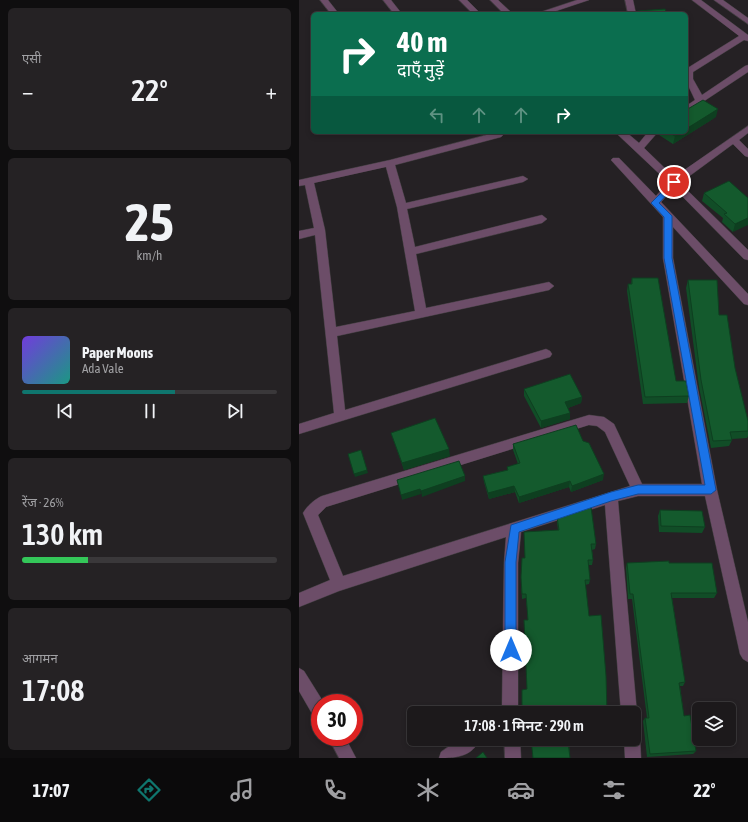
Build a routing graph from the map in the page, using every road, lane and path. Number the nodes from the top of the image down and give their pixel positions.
1 (324, 0) edge
2 (387, 0) edge
3 (463, 0) edge
4 (494, 0) edge
5 (562, 0) edge
6 (585, 0) edge
7 (629, 0) edge
8 (696, 0) edge
9 (718, 0) edge
10 (568, 6) junction
11 (333, 12) edge
12 (396, 12) edge
13 (475, 12) edge
14 (507, 12) edge
15 (546, 12) edge
16 (632, 12) edge
17 (748, 22) edge
18 (746, 38) edge
19 (748, 68) edge
20 (700, 100) junction
21 (688, 109) edge
22 (748, 129) edge
23 (622, 134) edge
24 (651, 134) edge
25 (498, 135) dead end
26 (734, 140) junction
27 (639, 148) junction
28 (748, 154) edge
29 (616, 160) dead end
30 (390, 163) junction
31 (523, 179) dead end
32 (304, 182) edge
33 (674, 182) junction
34 (655, 203) junction
35 (402, 207) junction
36 (668, 216) junction
37 (542, 219) dead end
38 (320, 230) junction
39 (299, 235) edge
40 (410, 252) junction
41 (748, 256) edge
42 (549, 286) dead end
43 (748, 301) edge
44 (420, 314) junction
45 (331, 333) junction
46 (546, 354) dead end
47 (340, 416) junction
48 (299, 429) edge
49 (638, 490) junction
50 (711, 490) junction
51 (611, 497) junction
52 (514, 528) junction
53 (339, 584) junction
54 (299, 600) edge
55 (748, 654) edge
56 (299, 676) edge
57 (311, 696) edge
58 (509, 706) edge
59 (628, 706) edge
60 (341, 746) edge
61 (463, 746) edge
62 (512, 746) edge
63 (632, 746) edge
64 (348, 758) edge
65 (447, 758) edge
66 (513, 758) edge
67 (633, 758) edge

1 - 11 street
2 - 12 street
3 - 13 street
4 - 14 street
5 - 10 street
6 - 10 street
7 - 16 street
8 - 18 street
9 - 17 street
10 - 15 street
18 - 20 street
19 - 20 street
20 - 21 street
22 - 26 street
23 - 27 street
24 - 27 street
25 - 30 street
26 - 28 street
26 - 33 street
27 - 33 street
29 - 34 street
30 - 32 street
30 - 35 street
31 - 35 street
32 - 38 street
33 - 34 street
33 - 41 street
34 - 36 street
35 - 40 street
36 - 43 street
36 - 50 street
37 - 40 street
38 - 39 street
38 - 45 street
40 - 44 street
42 - 44 street
44 - 45 street
45 - 47 street
46 - 47 street
47 - 48 street
49 - 50 street
49 - 51 street
49 - 53 street
50 - 55 street
51 - 52 street
51 - 59 street
52 - 53 street
52 - 58 street
53 - 54 street
56 - 57 street
60 - 64 street
61 - 65 street
62 - 66 street
63 - 67 street

